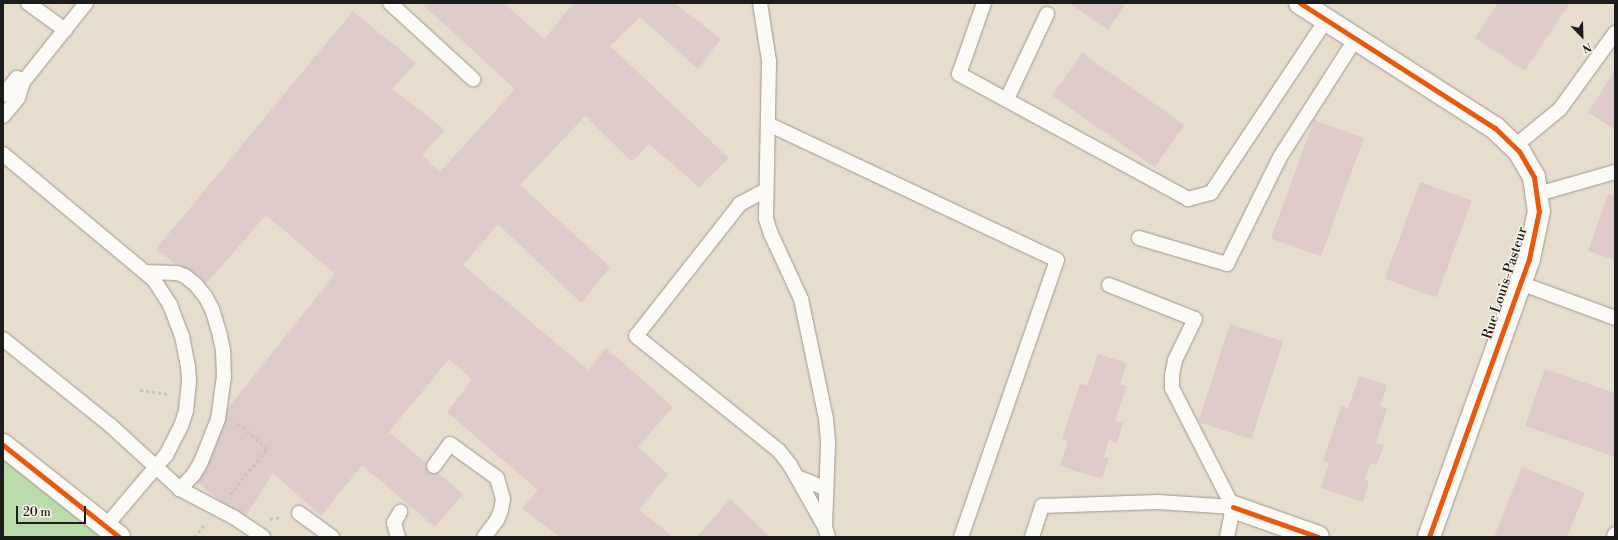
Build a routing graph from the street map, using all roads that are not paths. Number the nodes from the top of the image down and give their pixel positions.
1 (28, 3) edge
2 (86, 3) edge
3 (390, 3) edge
4 (760, 3) edge
5 (984, 3) edge
6 (1300, 3) edge
7 (1047, 14) dead end
8 (1326, 20) junction
9 (64, 30) junction
10 (1615, 33) edge
11 (1356, 38) junction
12 (473, 79) dead end
13 (20, 80) junction
14 (3, 95) edge
15 (1007, 99) junction
16 (3, 116) edge
17 (768, 124) junction
18 (1515, 146) junction
19 (3, 154) edge
20 (1615, 172) edge
21 (766, 190) junction
22 (1538, 194) junction
23 (1140, 238) dead end
24 (145, 272) junction
25 (1520, 283) junction
26 (1109, 285) dead end
27 (1615, 318) edge
28 (3, 339) edge
29 (3, 445) edge
30 (434, 466) dead end
31 (156, 468) junction
32 (797, 477) junction
33 (180, 489) junction
34 (826, 489) junction
35 (1233, 507) junction
36 (400, 512) dead end
37 (299, 513) dead end
38 (112, 532) edge
39 (827, 532) edge
40 (1615, 534) edge
41 (263, 537) edge
42 (332, 537) edge
43 (398, 537) edge
44 (484, 537) edge
45 (961, 537) edge
46 (1032, 537) edge
47 (1227, 537) edge
48 (1318, 537) edge
49 (1429, 537) edge
50 (1614, 537) edge

1 - 9 lane
2 - 9 lane
3 - 12 lane
4 - 17 lane
5 - 15 lane
6 - 8 street, Rue Louis-Pasteur
7 - 15 lane
8 - 11 street, Rue Louis-Pasteur
8 - 15 lane
9 - 13 lane
10 - 18 lane
11 - 18 street, Rue Louis-Pasteur
11 - 23 lane
13 - 14 lane
13 - 16 lane
17 - 21 lane
17 - 45 lane
18 - 22 street, Rue Louis-Pasteur
19 - 24 lane
20 - 22 lane
21 - 32 lane
21 - 34 lane
22 - 25 street, Rue Louis-Pasteur
24 - 31 lane
24 - 33 lane
25 - 27 lane
25 - 49 street, Rue Louis-Pasteur
26 - 35 lane
28 - 31 lane
29 - 38 street
30 - 44 lane
31 - 33 lane
31 - 38 lane
32 - 34 lane
32 - 39 lane
33 - 41 lane
34 - 39 lane
35 - 46 lane
35 - 47 lane
35 - 48 street
36 - 43 lane
37 - 42 lane
40 - 50 lane

